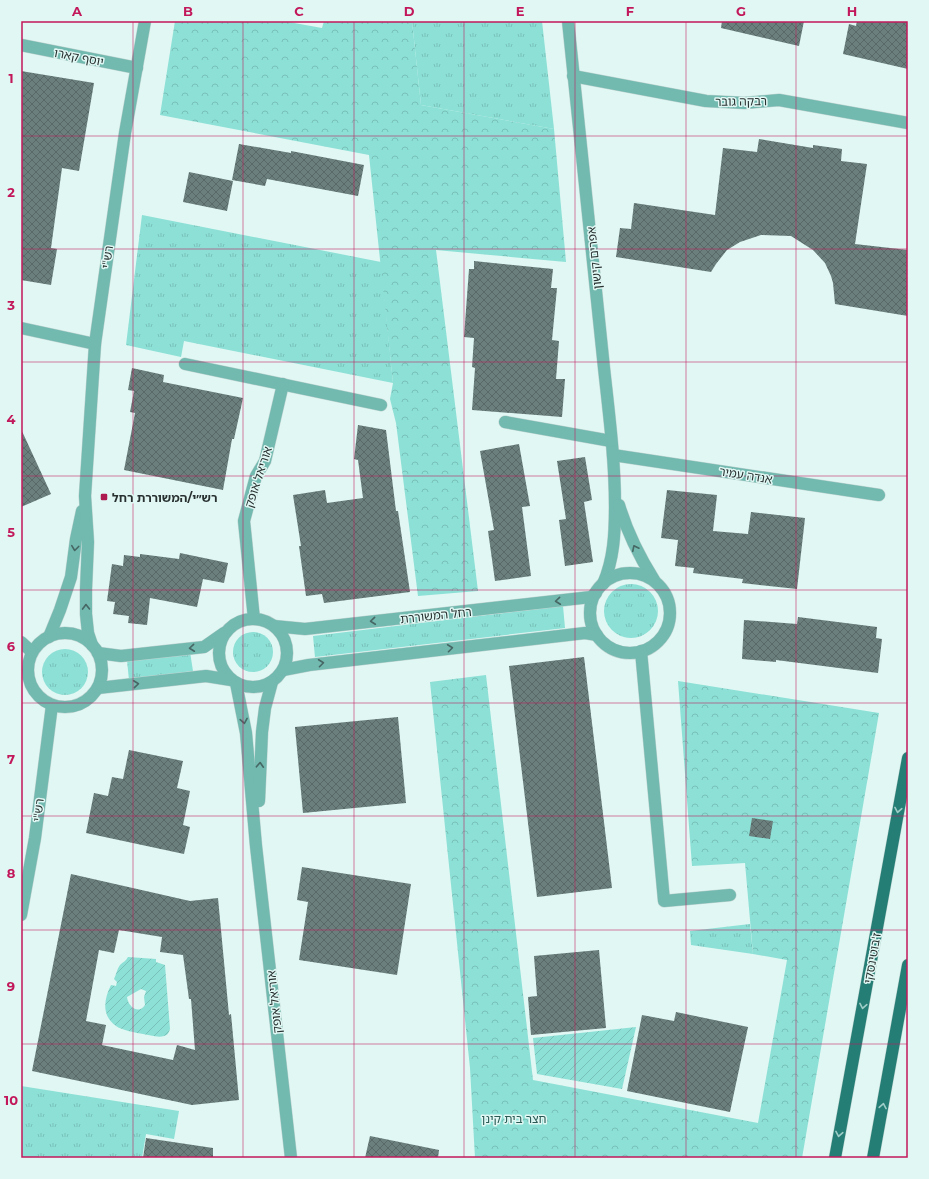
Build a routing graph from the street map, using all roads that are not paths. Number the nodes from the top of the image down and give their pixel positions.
1 (145, 21) edge
2 (568, 21) edge
3 (21, 45) edge
4 (137, 68) junction
5 (573, 76) junction
6 (908, 123) edge
7 (21, 328) edge
8 (95, 344) junction
9 (185, 364) dead end
10 (284, 384) junction
11 (380, 405) dead end
12 (505, 422) dead end
13 (611, 441) junction
14 (613, 455) junction
15 (85, 496) junction
16 (616, 496) junction
17 (879, 496) dead end
18 (655, 581) junction
19 (603, 584) junction
20 (596, 593) junction
21 (254, 619) junction
22 (274, 626) junction
23 (226, 631) junction
24 (598, 635) junction
25 (49, 636) junction
26 (21, 642) edge
27 (95, 649) junction
28 (641, 651) junction
29 (32, 652) junction
30 (283, 670) junction
31 (234, 682) junction
32 (272, 682) junction
33 (98, 688) junction
34 (52, 705) junction
35 (908, 758) edge
36 (256, 846) junction
37 (730, 895) dead end
38 (21, 915) edge
39 (908, 965) edge
40 (291, 1158) edge
41 (835, 1158) edge
42 (873, 1158) edge

1 - 4 street, רש"י
2 - 5 street, אפרים קישון
3 - 4 street, יוסף קארו
4 - 8 street, רש"י
5 - 6 street, רבקה גובר
5 - 13 street, אפרים קישון
7 - 8 street
8 - 15 street, רש"י
9 - 10 street
10 - 11 street
10 - 21 street, אוריאל אופק
12 - 13 street
13 - 14 street, אפרים קישון
14 - 16 street, אפרים קישון
14 - 17 street, אנדה עמיר
15 -> 25 street, רש"י
27 -> 15 street, רש"י
18 -> 16 street, אפרים קישון
16 - 19 street, אפרים קישון
18 - 19 street
18 - 28 street
19 - 20 street
20 -> 22 street, רחל המשוררת
20 - 24 street
21 - 22 street
21 - 23 street
22 - 30 street
23 -> 27 street
23 - 31 street
24 - 28 street
30 -> 24 street
25 - 27 street
25 - 29 street
26 - 29 street
27 - 33 street
28 - 37 street
29 - 34 street
30 - 32 street
31 - 32 street
33 -> 31 street
31 -> 36 street, אוריאל אופק
36 -> 32 street, אוריאל אופק
33 - 34 street
34 - 38 street, רש"י
35 -> 41 main road, ז'בוטינסקי
36 - 40 street, אוריאל אופק
42 -> 39 main road

